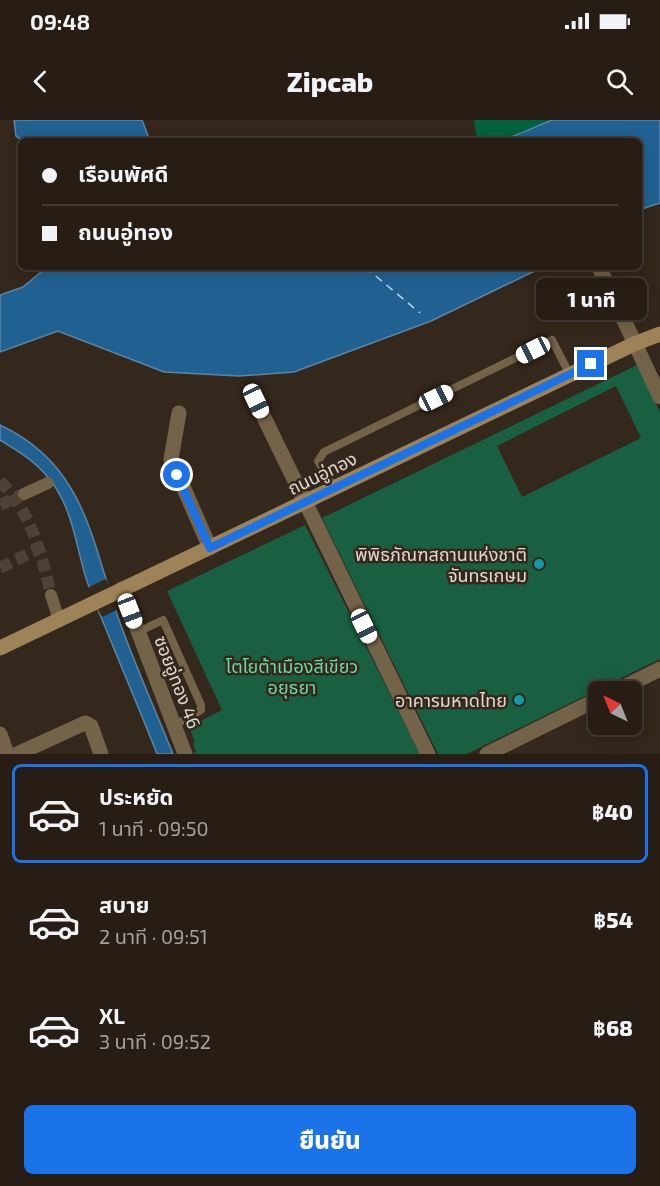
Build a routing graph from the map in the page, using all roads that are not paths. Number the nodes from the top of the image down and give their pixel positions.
1 (599, 270) edge
2 (660, 334) edge
3 (634, 344) junction
4 (570, 375) junction
5 (660, 397) edge
6 (256, 401) dead end
7 (179, 413) dead end
8 (48, 483) dead end
9 (334, 489) junction
10 (24, 494) tunnel mouth
11 (304, 504) junction
12 (210, 548) junction
13 (118, 592) junction
14 (51, 595) tunnel mouth
15 (59, 620) junction
16 (138, 632) junction
17 (0, 648) edge
18 (660, 669) edge
19 (636, 681) edge
20 (588, 704) edge
21 (175, 725) junction
22 (0, 734) edge
23 (7, 754) edge
24 (17, 754) edge
25 (101, 754) edge
26 (185, 754) edge
27 (428, 754) edge
28 (487, 754) edge

1 - 3 street
2 - 3 main road, ถนนอู่ทอง
3 - 4 main road, ถนนอู่ทอง
3 - 5 street
4 - 9 main road, ถนนอู่ทอง
4 - 9 lane
6 - 11 street
7 - 12 street
8 - 10 street
9 - 11 main road, ถนนอู่ทอง
11 - 12 main road, ถนนอู่ทอง
11 - 27 street
12 - 13 main road, ถนนอู่ทอง
13 - 15 main road, ถนนอู่ทอง
13 - 16 street, ซอยอู่ทอง 46
14 - 15 street
15 - 17 main road, ถนนอู่ทอง
16 - 21 street, ซอยอู่ทอง 46
16 - 21 lane
18 - 19 street
20 - 28 street
21 - 26 street, ซอยอู่ทอง 46
22 - 23 street
24 - 25 street

